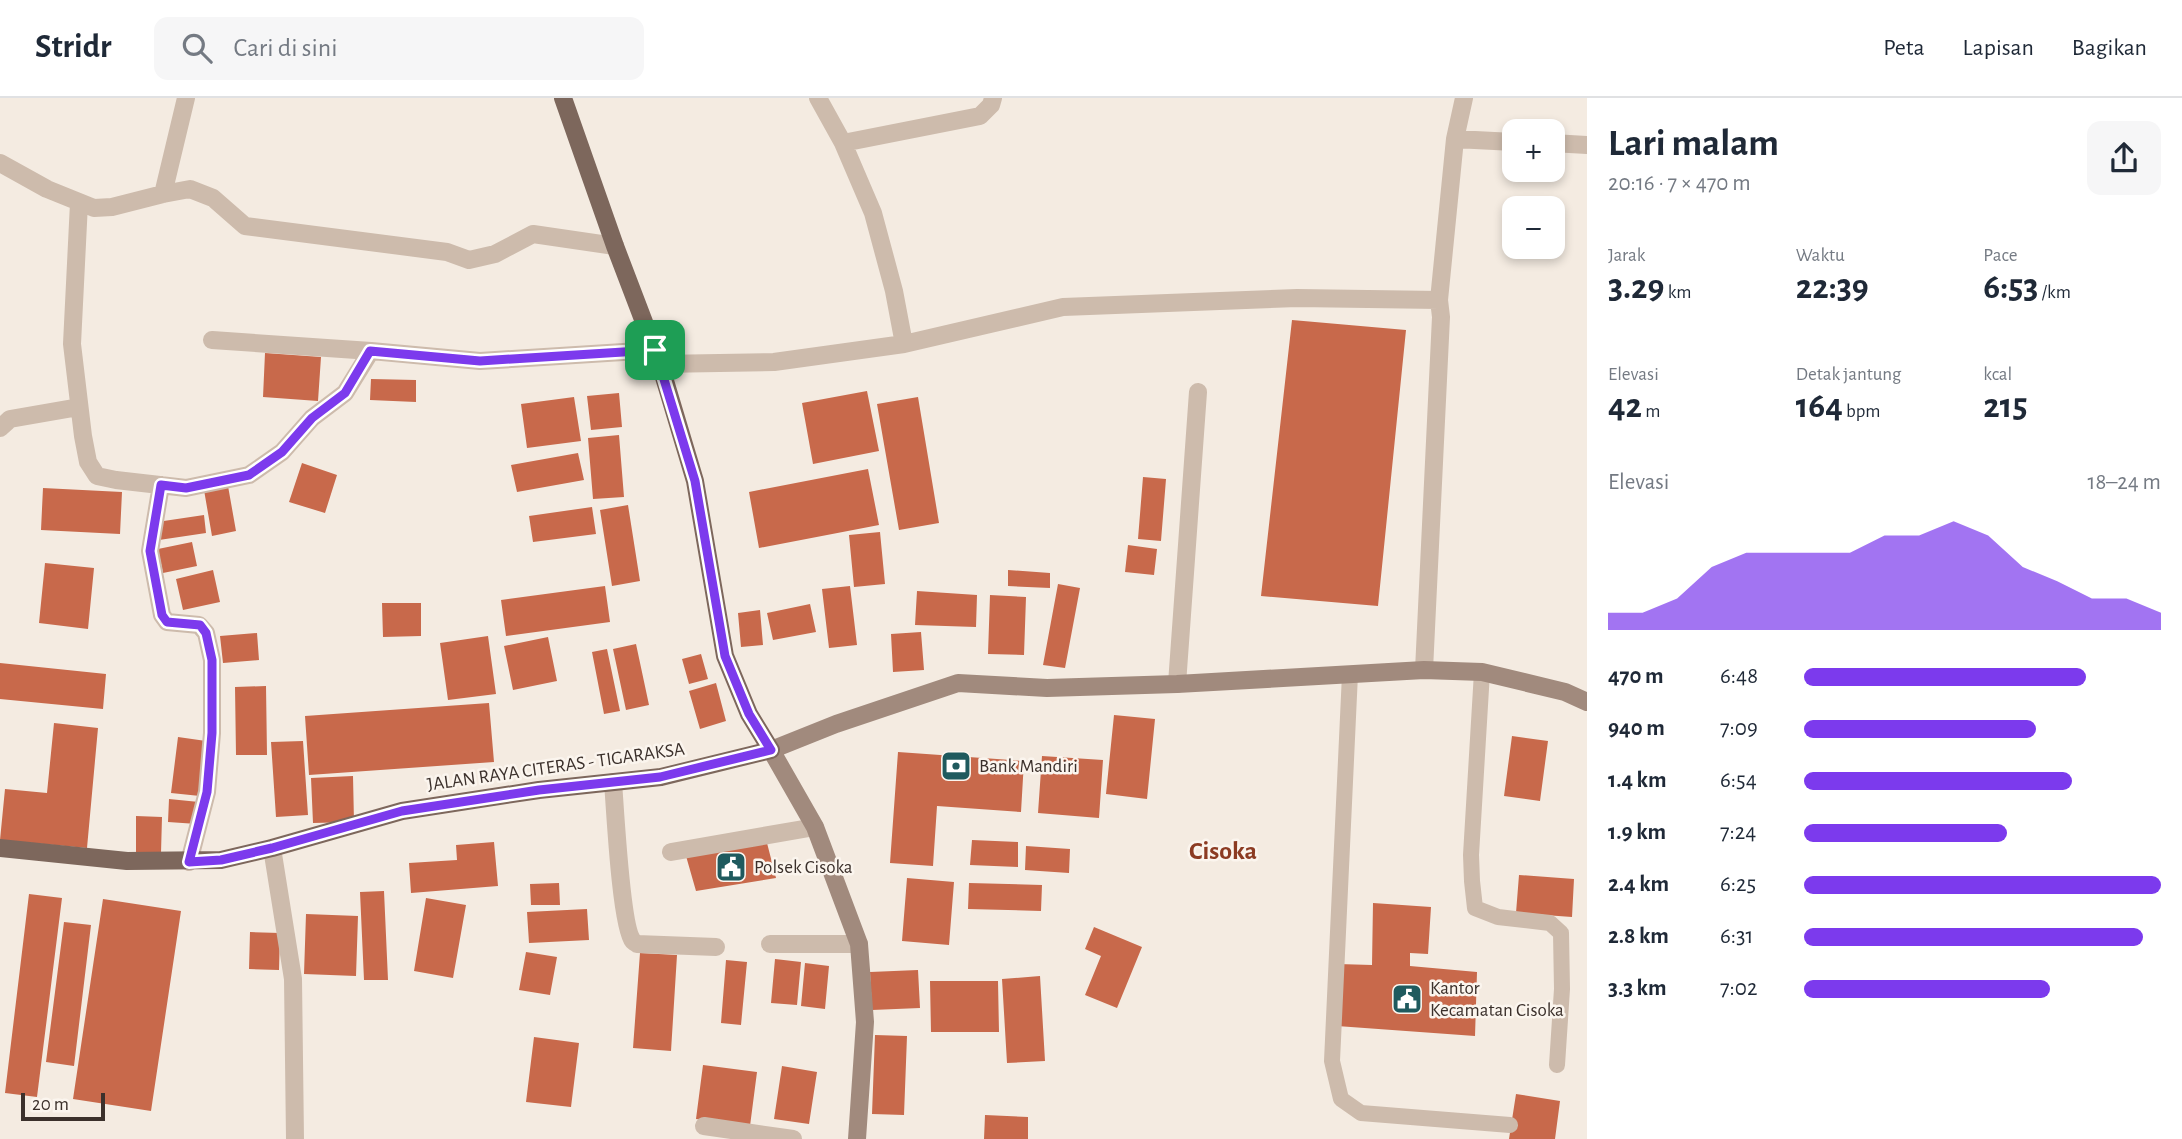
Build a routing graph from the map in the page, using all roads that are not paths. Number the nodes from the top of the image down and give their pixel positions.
1 (186, 98) edge
2 (563, 98) edge
3 (818, 98) edge
4 (993, 98) edge
5 (1464, 98) edge
6 (1455, 139) junction
7 (1502, 141) edge
8 (843, 144) junction
9 (1565, 144) edge
10 (1587, 145) edge
11 (0, 163) edge
12 (163, 194) junction
13 (79, 203) junction
14 (615, 246) junction
15 (1439, 300) junction
16 (212, 340) dead end
17 (904, 344) junction
18 (370, 351) junction
19 (658, 357) junction
20 (1198, 392) dead end
21 (79, 407) junction
22 (0, 428) edge
23 (161, 485) junction
24 (1424, 670) junction
25 (1482, 672) junction
26 (1350, 674) junction
27 (1177, 684) junction
28 (1587, 702) edge
29 (771, 750) junction
30 (613, 782) junction
31 (816, 827) junction
32 (0, 848) edge
33 (272, 848) junction
34 (671, 852) dead end
35 (189, 862) junction
36 (770, 944) dead end
37 (859, 944) junction
38 (716, 947) dead end
39 (1557, 1065) dead end
40 (1510, 1125) dead end
41 (704, 1126) dead end
42 (295, 1139) edge
43 (793, 1139) edge
44 (857, 1139) edge

1 - 12 street
2 - 14 main road
3 - 8 street
4 - 8 street
5 - 6 street
6 - 7 street
6 - 15 street
8 - 17 street
9 - 10 street
11 - 13 street
12 - 13 street
12 - 14 street
13 - 21 street
14 - 19 main road
15 - 17 street
15 - 24 street
16 - 18 street
17 - 19 street
18 - 19 street
18 - 23 street
19 - 29 main road
20 - 27 street
21 - 22 street
21 - 23 street
23 - 35 street
24 - 25 street
24 - 26 street
25 - 28 street
25 - 39 lane
26 - 27 street
26 - 40 lane
27 - 29 street
29 - 30 main road, JALAN RAYA CITERAS - TIGARAKSA
29 - 31 street
30 - 33 main road, JALAN RAYA CITERAS - TIGARAKSA
30 - 38 street
31 - 34 street
31 - 37 street
32 - 35 main road, JALAN RAYA CITERAS - TIGARAKSA
33 - 35 main road, JALAN RAYA CITERAS - TIGARAKSA
33 - 42 street
36 - 37 street
37 - 44 street
41 - 43 street

